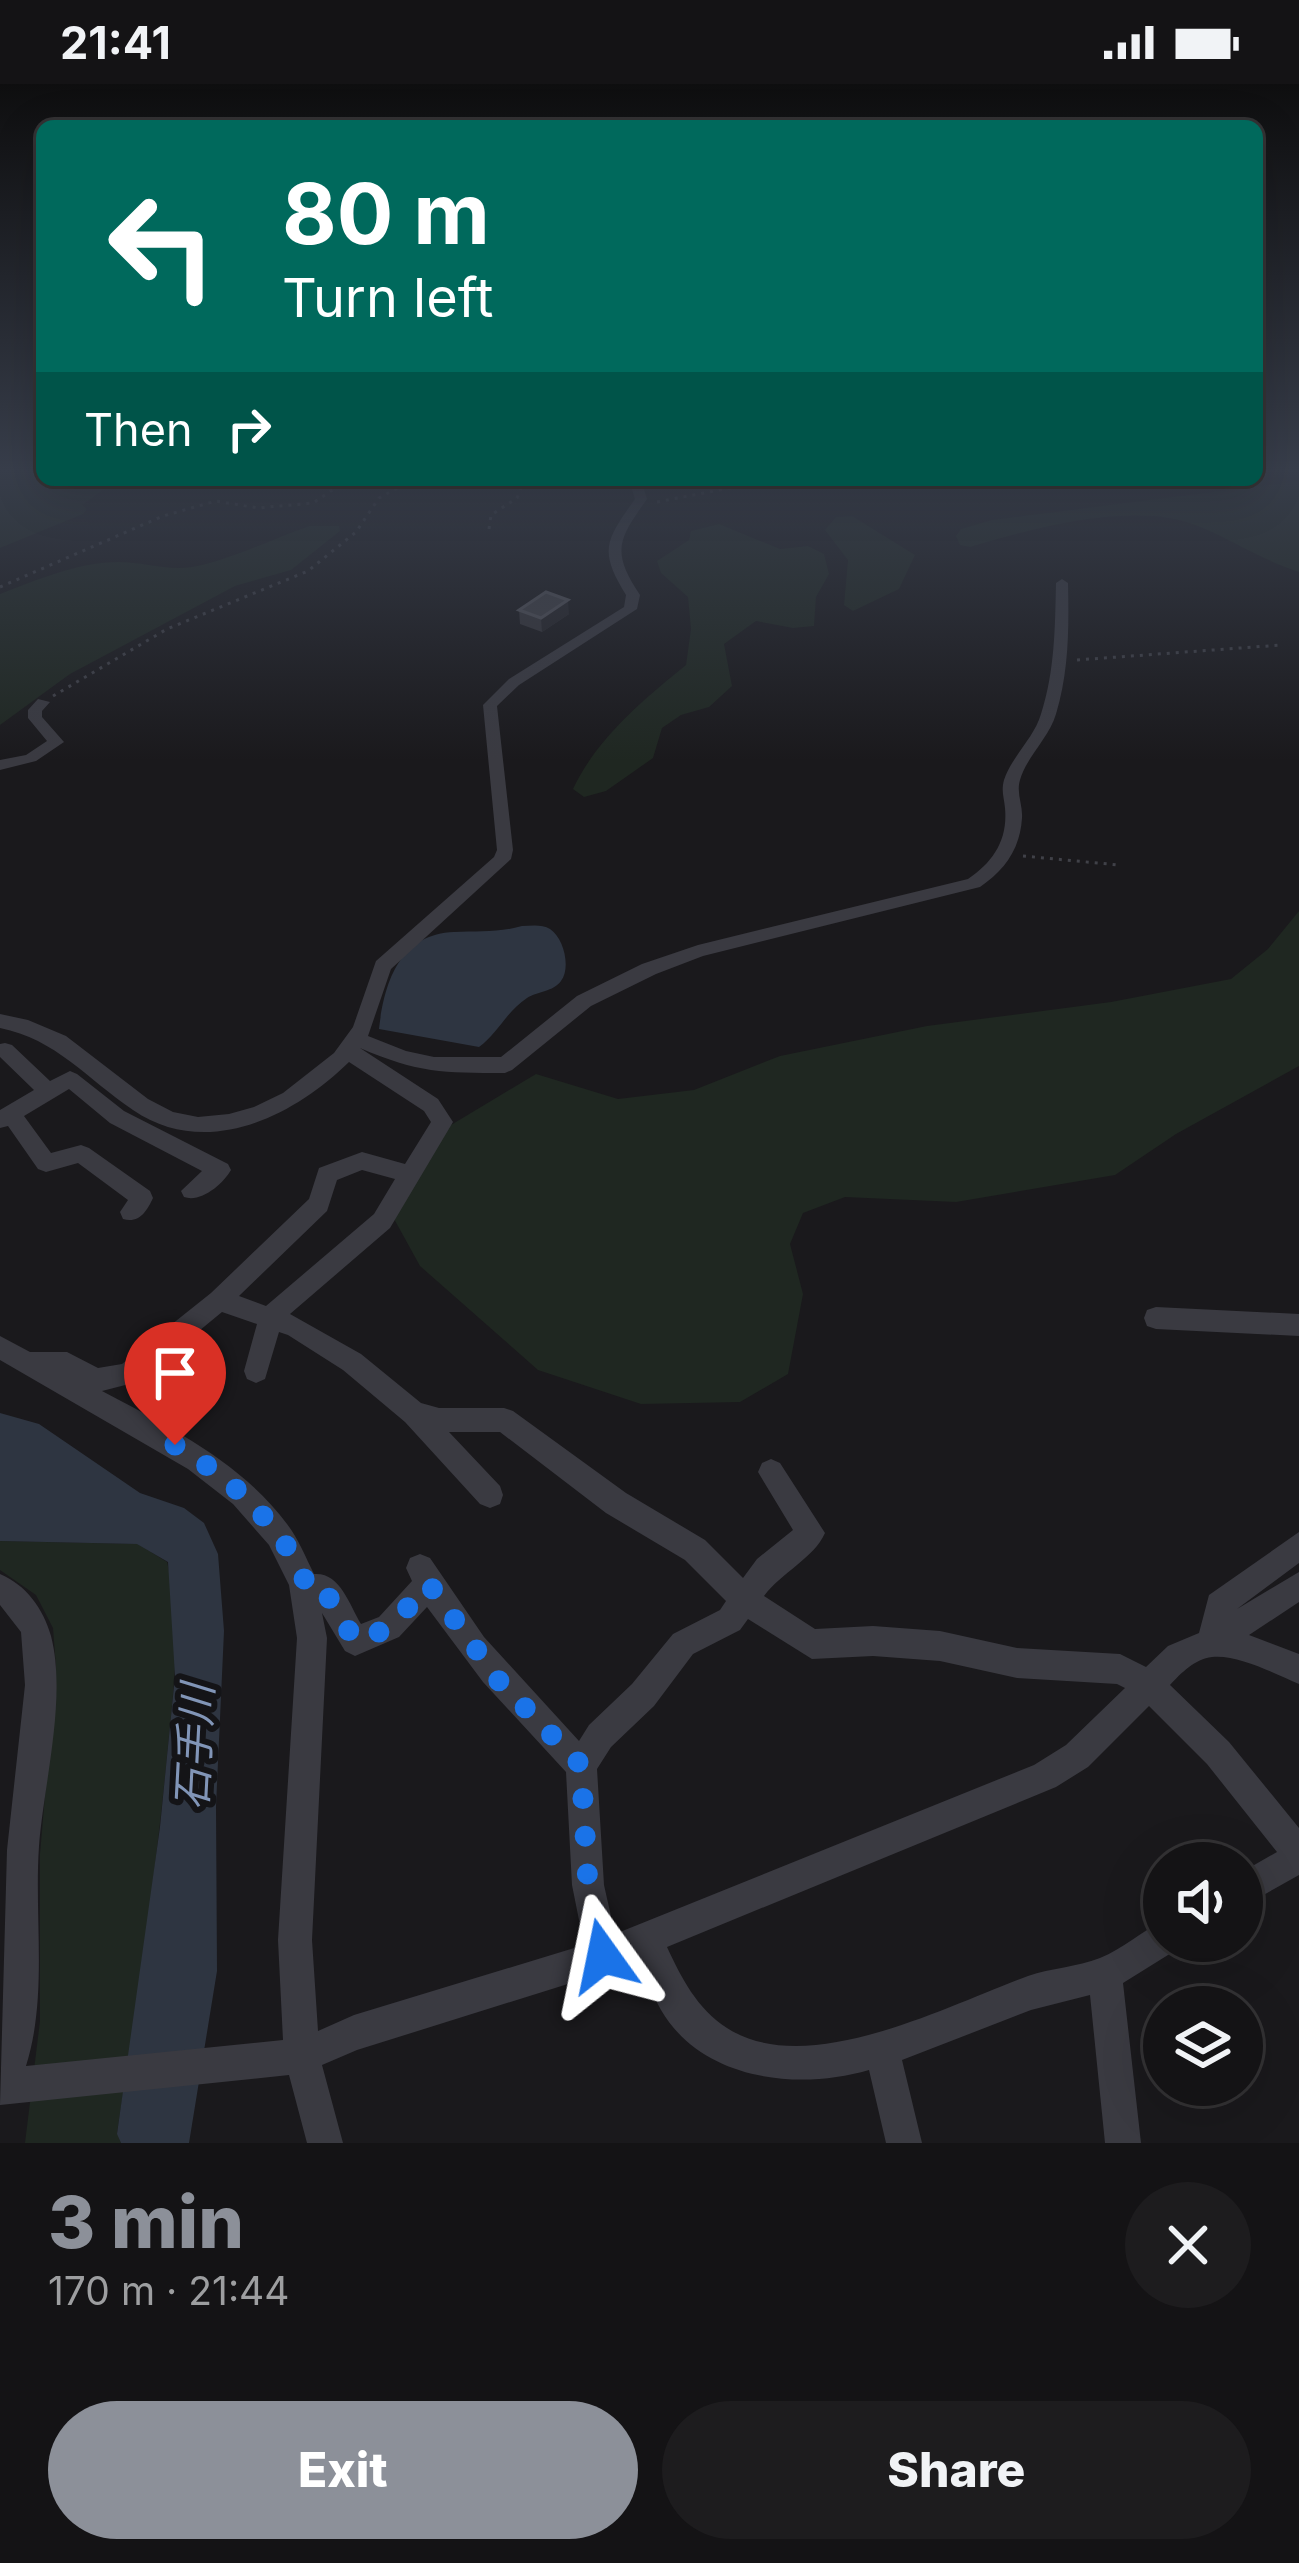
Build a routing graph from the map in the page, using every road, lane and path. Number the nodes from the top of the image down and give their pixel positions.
1 (39, 569) edge
2 (308, 569) edge
3 (614, 569) edge
4 (1062, 583) dead end
5 (0, 586) edge
6 (1281, 645) dead end
7 (1061, 661) junction
8 (44, 702) joint
9 (0, 765) edge
10 (1004, 855) junction
11 (1119, 865) dead end
12 (0, 1021) edge
13 (352, 1045) junction
14 (5, 1050) dead end
15 (49, 1092) junction
16 (5, 1117) edge
17 (411, 1175) junction
18 (192, 1191) dead end
19 (131, 1212) dead end
20 (218, 1300) junction
21 (271, 1316) junction
22 (1156, 1318) dead end
23 (1299, 1325) edge
24 (12, 1355) edge
25 (256, 1371) dead end
26 (414, 1413) junction
27 (771, 1472) dead end
28 (490, 1495) dead end
29 (1299, 1546) edge
30 (1299, 1586) edge
31 (0, 1588) edge
32 (308, 1589) junction
33 (746, 1601) junction
34 (1212, 1642) junction
35 (1299, 1669) edge
36 (1148, 1684) junction
37 (581, 1765) junction
38 (1299, 1855) edge
39 (1263, 1878) edge
40 (646, 1939) junction
41 (1143, 1951) edge
42 (603, 1956) junction
43 (1105, 1974) junction
44 (882, 2050) junction
45 (302, 2056) junction
46 (6, 2086) edge
47 (325, 2143) edge
48 (904, 2143) edge
49 (1123, 2143) edge

1 - 5 path
2 - 8 path
3 - 13 street
4 - 7 street
6 - 7 path
7 - 10 street
8 - 9 street
10 - 11 path
10 - 13 street
12 - 13 street
13 - 17 street
14 - 15 street
15 - 16 street
15 - 18 street
16 - 19 street
17 - 20 street
17 - 21 street
20 - 21 street
20 - 24 street
21 - 25 street
21 - 26 street
22 - 23 street
24 - 32 street
26 - 28 street
26 - 33 street
27 - 33 street
29 - 34 street
30 - 34 street
31 - 46 street
32 - 37 street
32 - 45 street
33 - 36 street
33 - 37 street
34 - 35 street
34 - 36 street
36 - 38 street
36 - 40 street
37 - 42 street
38 - 39 street
40 - 42 street
40 - 44 street
41 - 43 street
42 - 45 street
43 - 44 street
43 - 49 street
44 - 48 street
45 - 46 street
45 - 47 street

